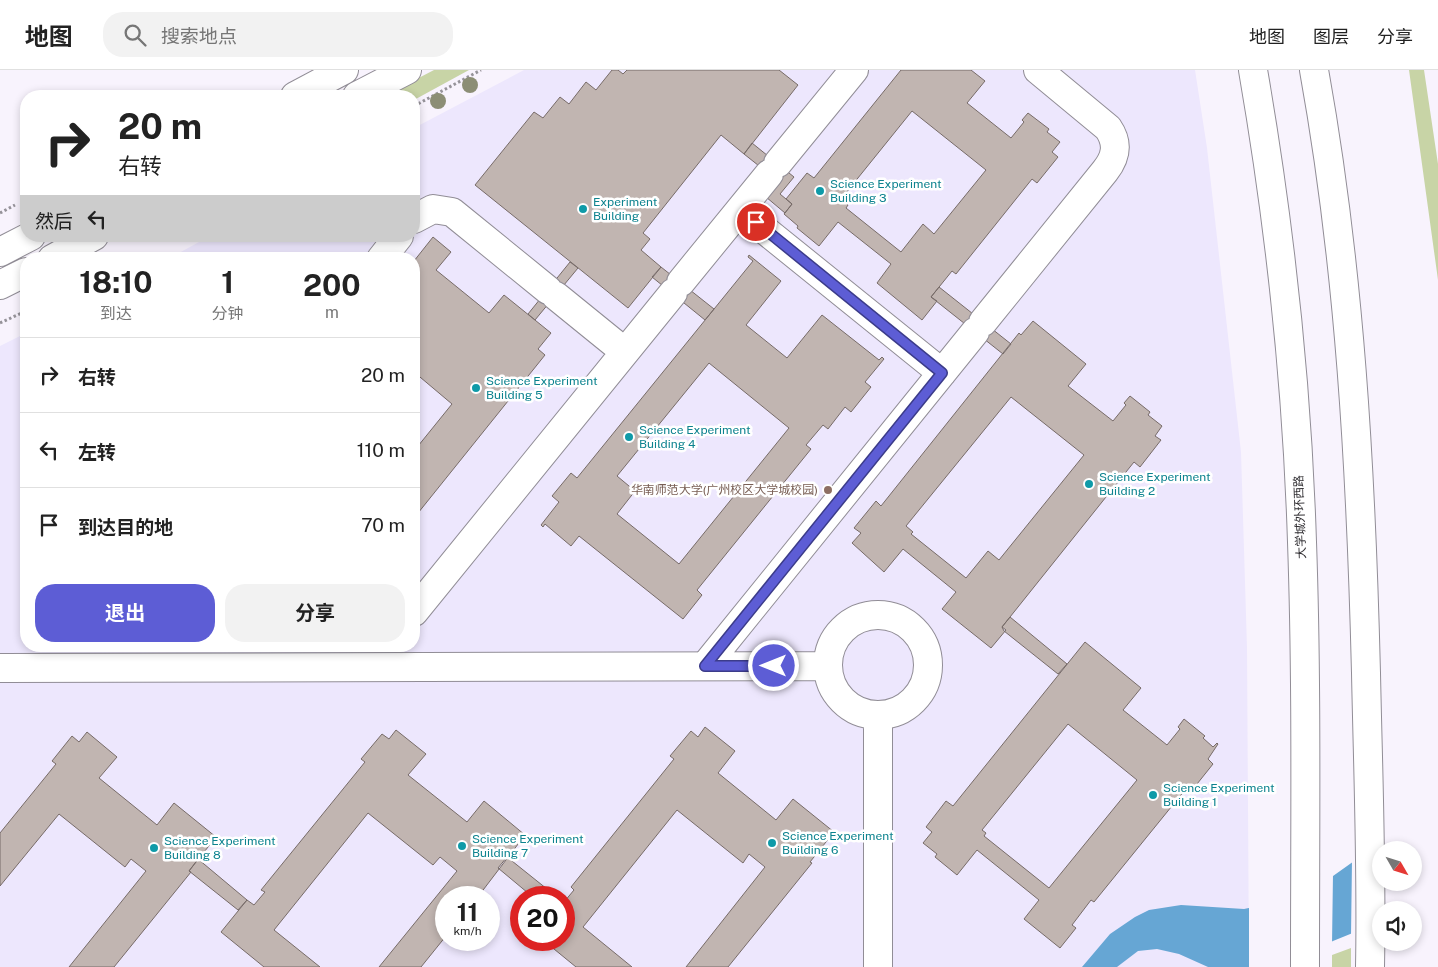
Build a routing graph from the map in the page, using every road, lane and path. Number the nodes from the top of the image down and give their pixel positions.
1 (344, 70) edge
2 (407, 70) edge
3 (481, 70) edge
4 (854, 70) edge
5 (1038, 70) edge
6 (1253, 70) edge
7 (1314, 70) edge
8 (306, 90) edge
9 (369, 90) edge
10 (420, 103) edge
11 (15, 205) dead end
12 (740, 210) junction
13 (0, 212) edge
14 (420, 215) edge
15 (20, 242) edge
16 (83, 242) edge
17 (394, 242) edge
18 (0, 252) edge
19 (65, 252) edge
20 (386, 252) edge
21 (20, 275) edge
22 (0, 285) edge
23 (20, 314) edge
24 (0, 323) edge
25 (625, 352) junction
26 (942, 373) junction
27 (420, 605) edge
28 (61, 652) edge
29 (381, 652) edge
30 (705, 666) junction
31 (827, 666) junction
32 (369, 667) junction
33 (0, 668) edge
34 (49, 668) junction
35 (878, 716) junction
36 (1306, 966) edge
37 (878, 967) edge
38 (1370, 967) edge

1 - 8 main road
2 - 9 main road
3 - 10 path
4 - 12 main road
5 - 26 main road
6 - 36 main road, 大学城外环西路
7 - 38 main road
11 - 13 path
12 - 25 main road
12 - 26 main road
14 - 25 main road
15 - 18 main road
16 - 19 main road
17 - 20 main road
21 - 22 main road
23 - 24 path
25 - 27 main road
26 - 30 main road
28 - 34 main road
29 - 32 main road
30 - 31 main road
30 - 32 main road
31 - 35 main road
31 - 35 main road
32 - 34 main road
33 - 34 main road
35 - 37 main road

